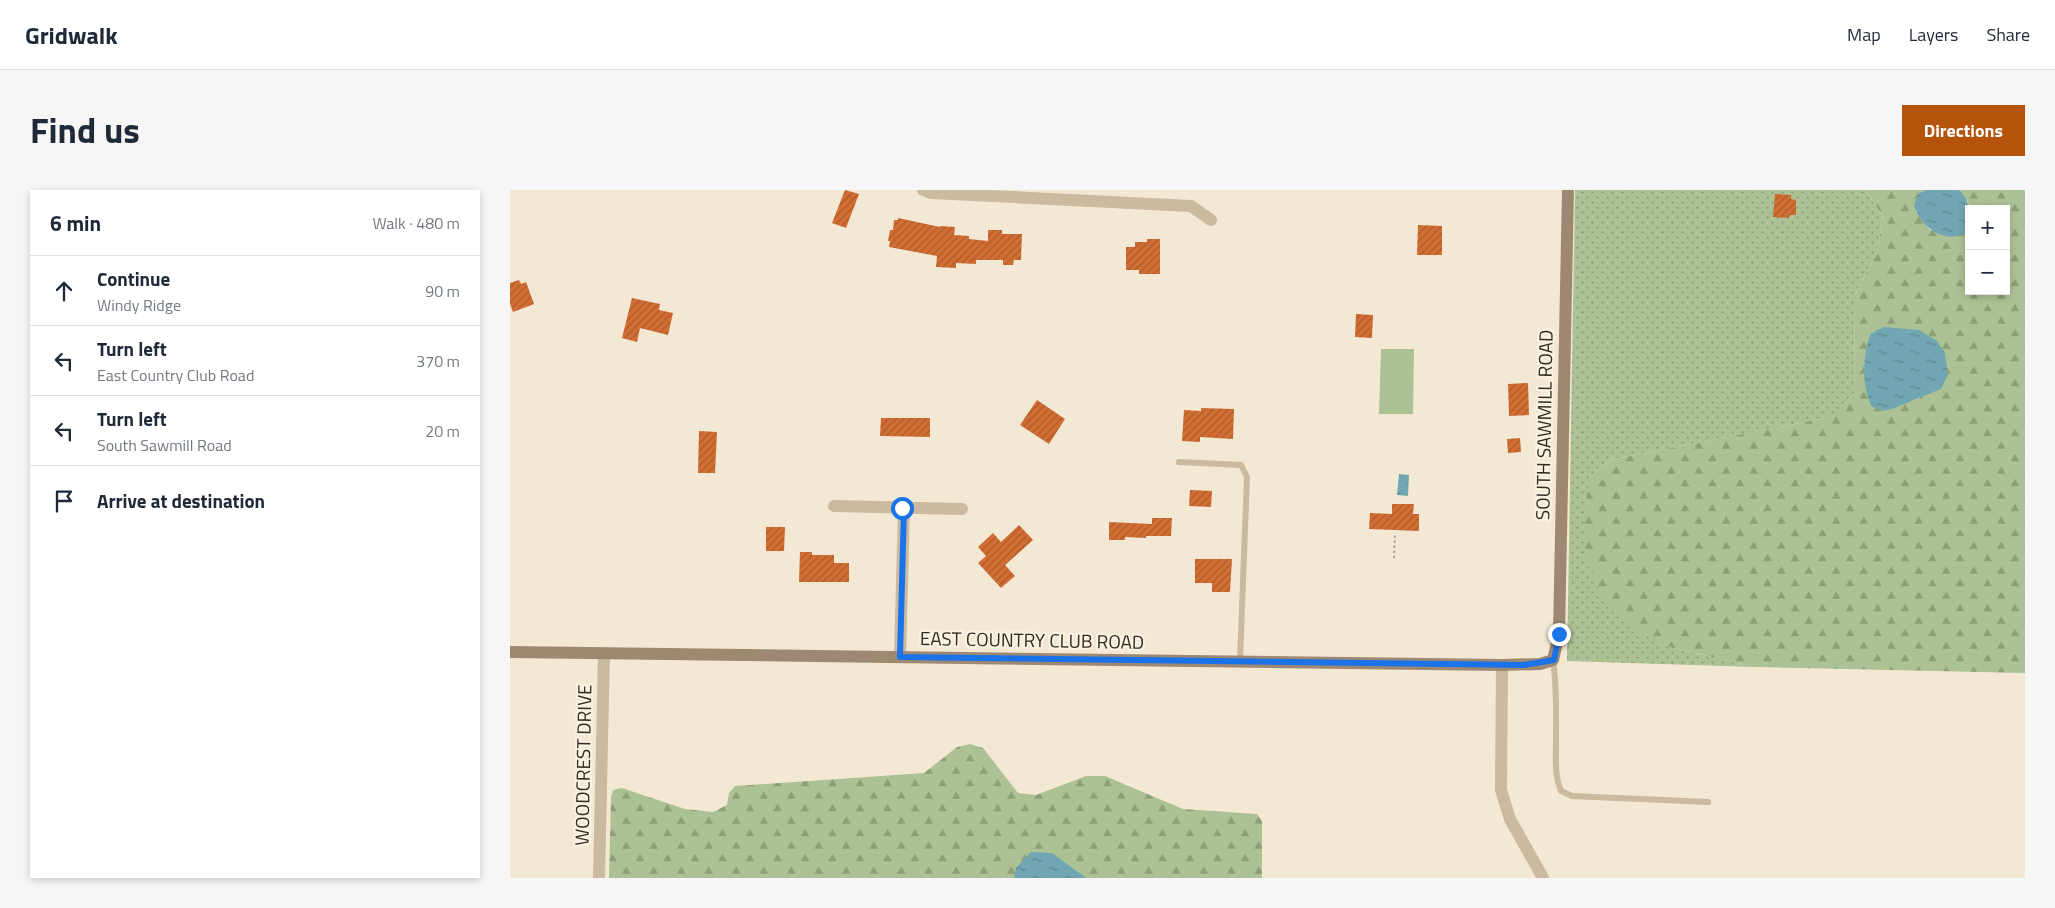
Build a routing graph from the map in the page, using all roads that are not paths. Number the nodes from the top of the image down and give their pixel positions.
1 (923, 190) edge
2 (1568, 190) edge
3 (1008, 193) edge
4 (1210, 220) dead end
5 (1179, 462) dead end
6 (834, 506) dead end
7 (904, 508) junction
8 (962, 509) dead end
9 (510, 652) edge
10 (604, 653) junction
11 (900, 657) junction
12 (1554, 660) junction
13 (1240, 661) junction
14 (1502, 665) junction
15 (1708, 802) dead end
16 (599, 878) edge
17 (1543, 878) edge

1 - 3 street
2 - 12 street, SOUTH SAWMILL ROAD
3 - 4 street
5 - 13 lane
6 - 7 street
7 - 8 street
7 - 11 street
9 - 10 street, EAST COUNTRY CLUB ROAD
10 - 11 street, EAST COUNTRY CLUB ROAD
10 - 16 street, WOODCREST DRIVE
11 - 13 street, EAST COUNTRY CLUB ROAD
12 - 14 street, EAST COUNTRY CLUB ROAD
12 - 15 lane
13 - 14 street, EAST COUNTRY CLUB ROAD
14 - 17 street

